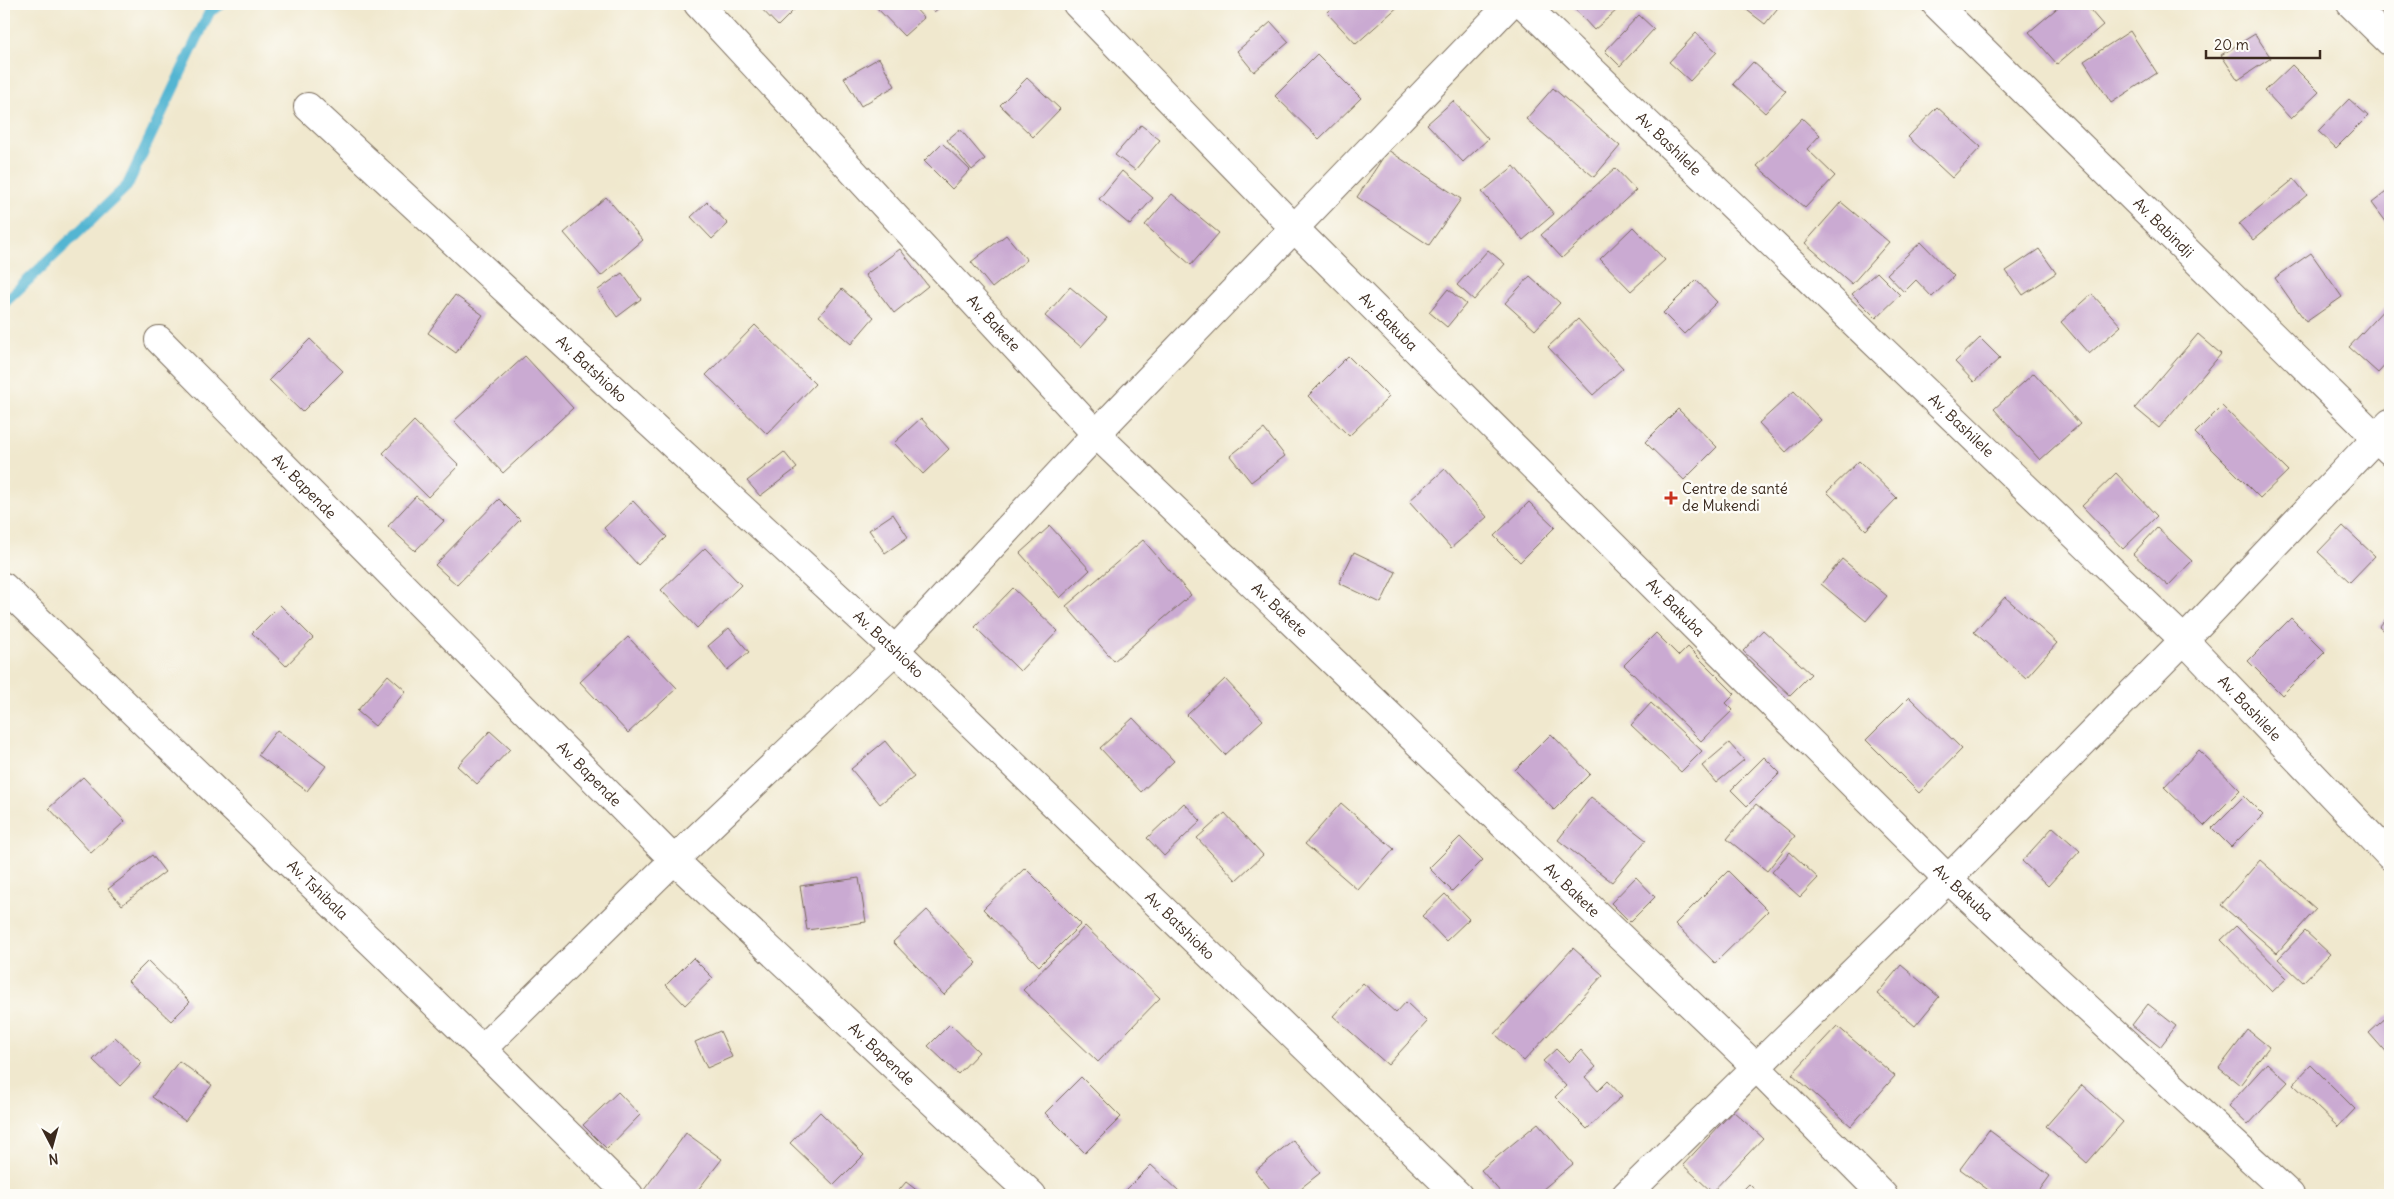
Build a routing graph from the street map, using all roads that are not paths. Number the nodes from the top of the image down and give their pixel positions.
1 (698, 4) edge
2 (1077, 4) edge
3 (1510, 4) edge
4 (1523, 4) edge
5 (1936, 4) edge
6 (2351, 4) edge
7 (2390, 42) edge
8 (308, 107) dead end
9 (1295, 229) junction
10 (159, 340) dead end
11 (1096, 434) junction
12 (2386, 437) edge
13 (4, 587) edge
14 (2184, 640) junction
15 (894, 650) junction
16 (2390, 856) edge
17 (674, 860) junction
18 (1948, 879) junction
19 (482, 1049) junction
20 (1756, 1067) junction
21 (629, 1195) edge
22 (1032, 1195) edge
23 (1458, 1195) edge
24 (1626, 1195) edge
25 (1882, 1195) edge
26 (2290, 1195) edge

1 - 11 street, Av. Bakete
2 - 9 street, Av. Bakuba
3 - 9 street
4 - 14 street, Av. Bashilele
5 - 12 street, Av. Babindji
6 - 7 street
8 - 15 street, Av. Batshioko
9 - 11 street
9 - 18 street, Av. Bakuba
10 - 17 street, Av. Bapende
11 - 15 street
11 - 20 street, Av. Bakete
12 - 14 street
13 - 19 street, Av. Tshibala
14 - 16 street, Av. Bashilele
14 - 18 street
15 - 17 street
15 - 23 street, Av. Batshioko
17 - 19 street
17 - 22 street, Av. Bapende
18 - 20 street
18 - 26 street, Av. Bakuba
19 - 21 street, Av. Tshibala
20 - 24 street
20 - 25 street, Av. Bakete

